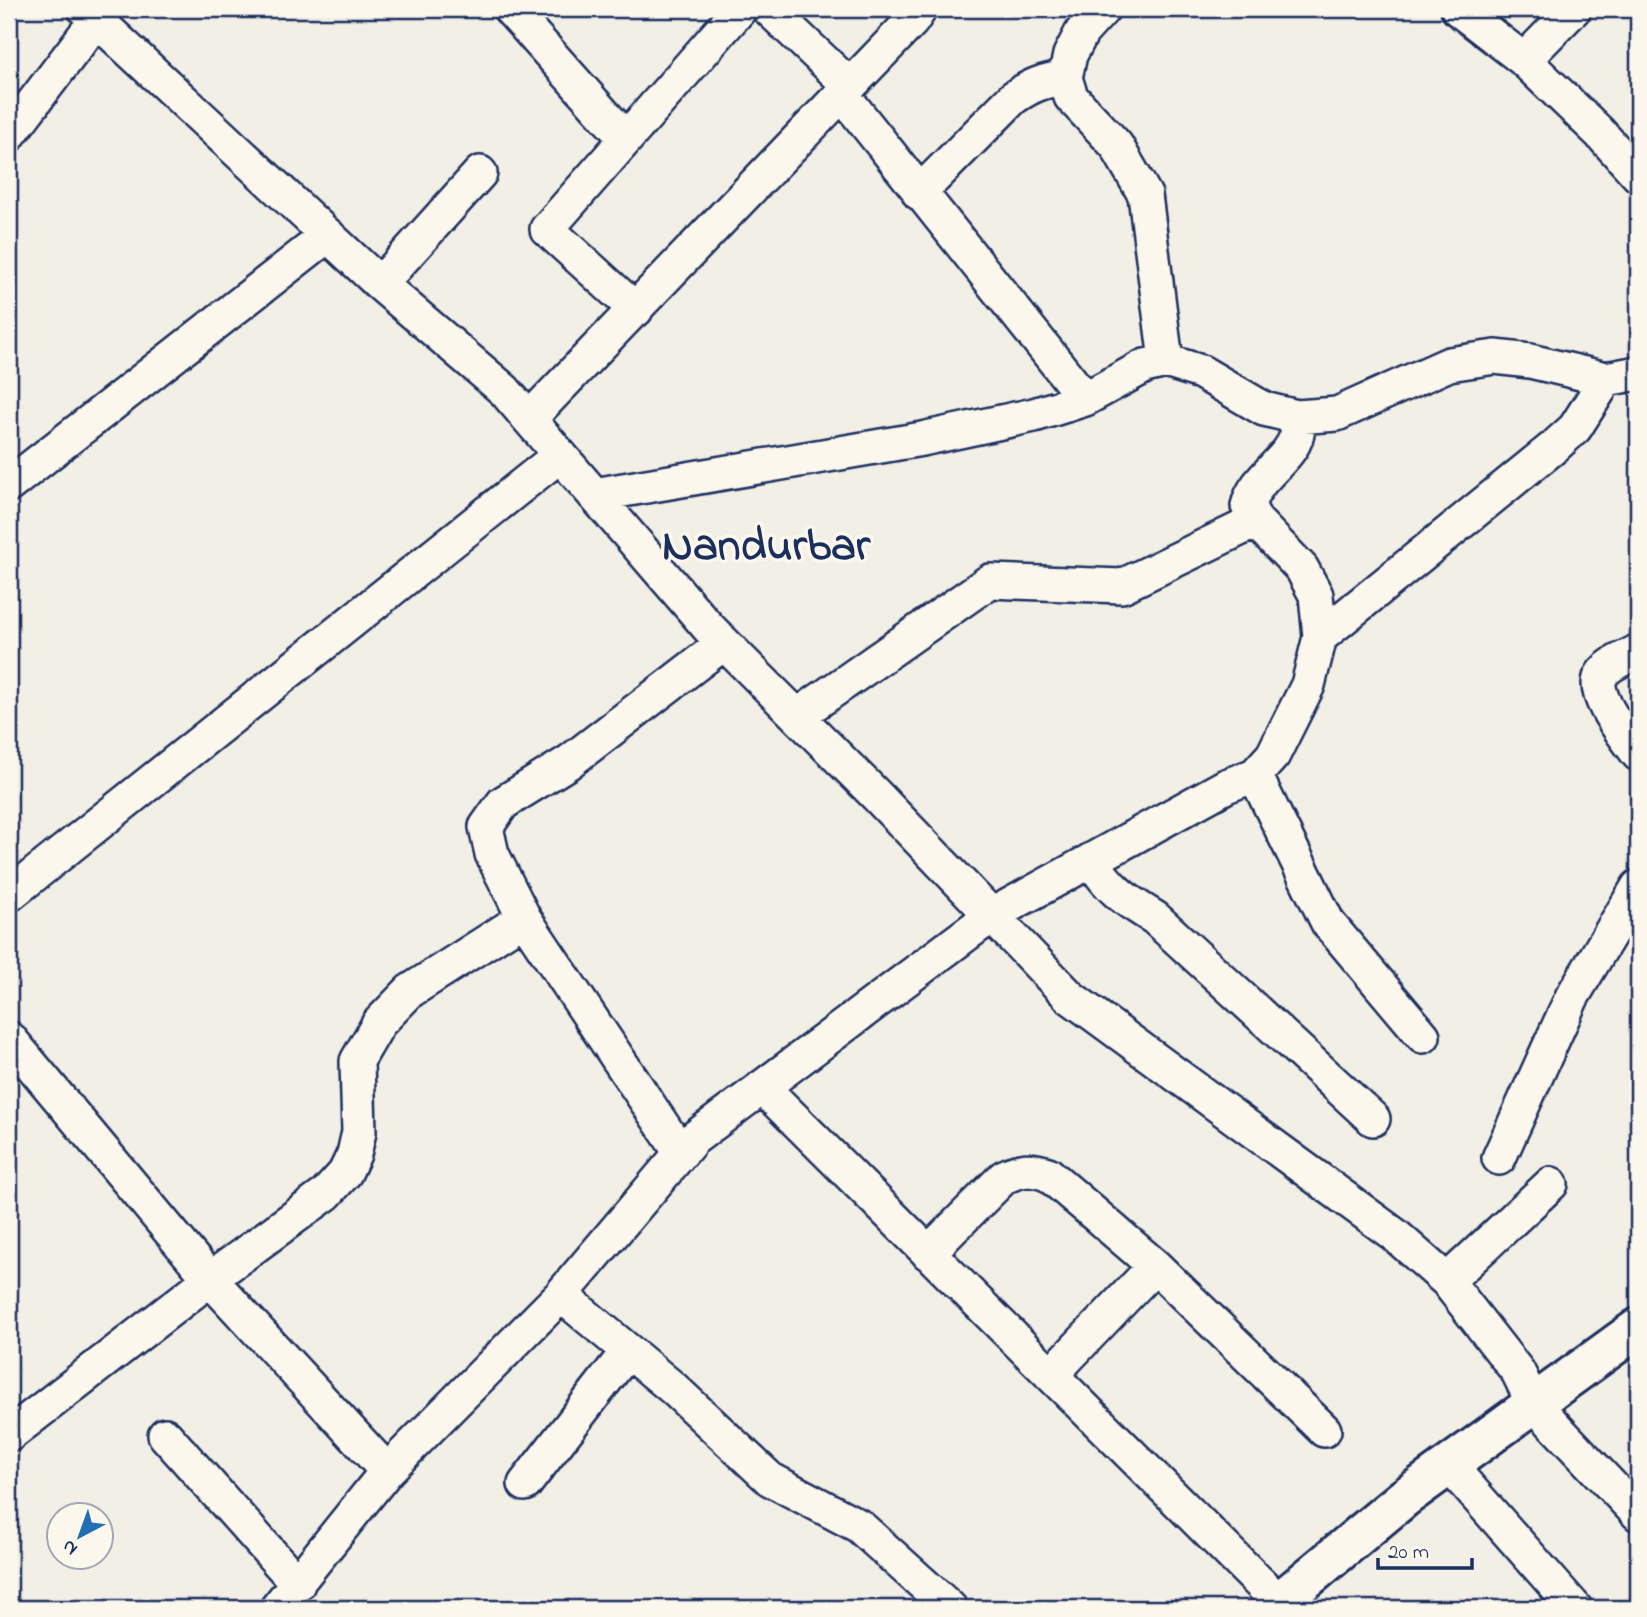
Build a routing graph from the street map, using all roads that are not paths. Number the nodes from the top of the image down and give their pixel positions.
1 (510, 9) edge
2 (740, 9) edge
3 (769, 9) edge
4 (920, 9) edge
5 (1103, 9) edge
6 (1458, 9) edge
7 (1574, 9) edge
8 (91, 14) edge
9 (1524, 60) junction
10 (1065, 78) junction
11 (846, 90) junction
12 (9, 135) edge
13 (626, 139) junction
14 (480, 173) dead end
15 (1638, 175) edge
16 (919, 192) junction
17 (328, 235) junction
18 (380, 284) junction
19 (636, 310) junction
20 (1166, 361) junction
21 (1638, 373) edge
22 (1606, 379) junction
23 (1084, 400) junction
24 (1297, 417) junction
25 (529, 419) junction
26 (560, 455) junction
27 (9, 485) edge
28 (594, 495) junction
29 (1256, 522) junction
30 (1320, 637) junction
31 (724, 643) junction
32 (1638, 651) edge
33 (797, 716) junction
34 (1638, 754) edge
35 (1255, 775) junction
36 (1091, 860) junction
37 (1638, 887) edge
38 (9, 895) edge
39 (992, 915) junction
40 (524, 918) junction
41 (1423, 1036) dead end
42 (10, 1042) edge
43 (762, 1087) junction
44 (1373, 1119) dead end
45 (681, 1153) junction
46 (1499, 1158) dead end
47 (1551, 1184) dead end
48 (928, 1253) junction
49 (1155, 1266) junction
50 (210, 1279) junction
51 (1447, 1281) junction
52 (561, 1295) junction
53 (1638, 1328) edge
54 (628, 1351) junction
55 (1051, 1375) junction
56 (1533, 1403) junction
57 (1324, 1430) dead end
58 (9, 1435) edge
59 (165, 1435) dead end
60 (1449, 1465) junction
61 (387, 1471) junction
62 (526, 1484) dead end
63 (1638, 1514) edge
64 (288, 1596) edge
65 (1275, 1605) edge
66 (950, 1608) edge
67 (1576, 1608) edge

1 - 13 street
2 - 13 street
3 - 11 street
4 - 11 street
5 - 10 street
6 - 9 street
7 - 9 street
8 - 12 street
8 - 17 street
9 - 15 street
10 - 16 street
10 - 20 street
11 - 16 street
11 - 19 street
13 - 19 street
14 - 18 street
16 - 23 street
17 - 18 street
17 - 27 street
18 - 25 street
19 - 25 street
20 - 23 street
20 - 24 street
21 - 22 street
22 - 24 street
22 - 30 street
23 - 28 street
24 - 29 street
25 - 26 street
26 - 28 street
26 - 38 street
28 - 31 street
29 - 30 street
29 - 33 street
30 - 35 street
31 - 33 street
31 - 40 street
32 - 34 street
33 - 39 street
35 - 36 street
35 - 41 street
36 - 39 street
36 - 44 street
37 - 46 street
39 - 43 street
39 - 51 street
40 - 45 street
40 - 50 street
42 - 50 street
43 - 45 street
43 - 48 street
45 - 52 street
47 - 51 street
48 - 49 street
48 - 55 street
49 - 55 street
49 - 57 street
50 - 58 street
50 - 61 street
51 - 56 street
52 - 54 street
52 - 61 street
53 - 56 street
54 - 62 street
54 - 66 street
55 - 65 street
56 - 60 street
56 - 63 street
59 - 64 street
60 - 65 street
60 - 67 street
61 - 64 street

